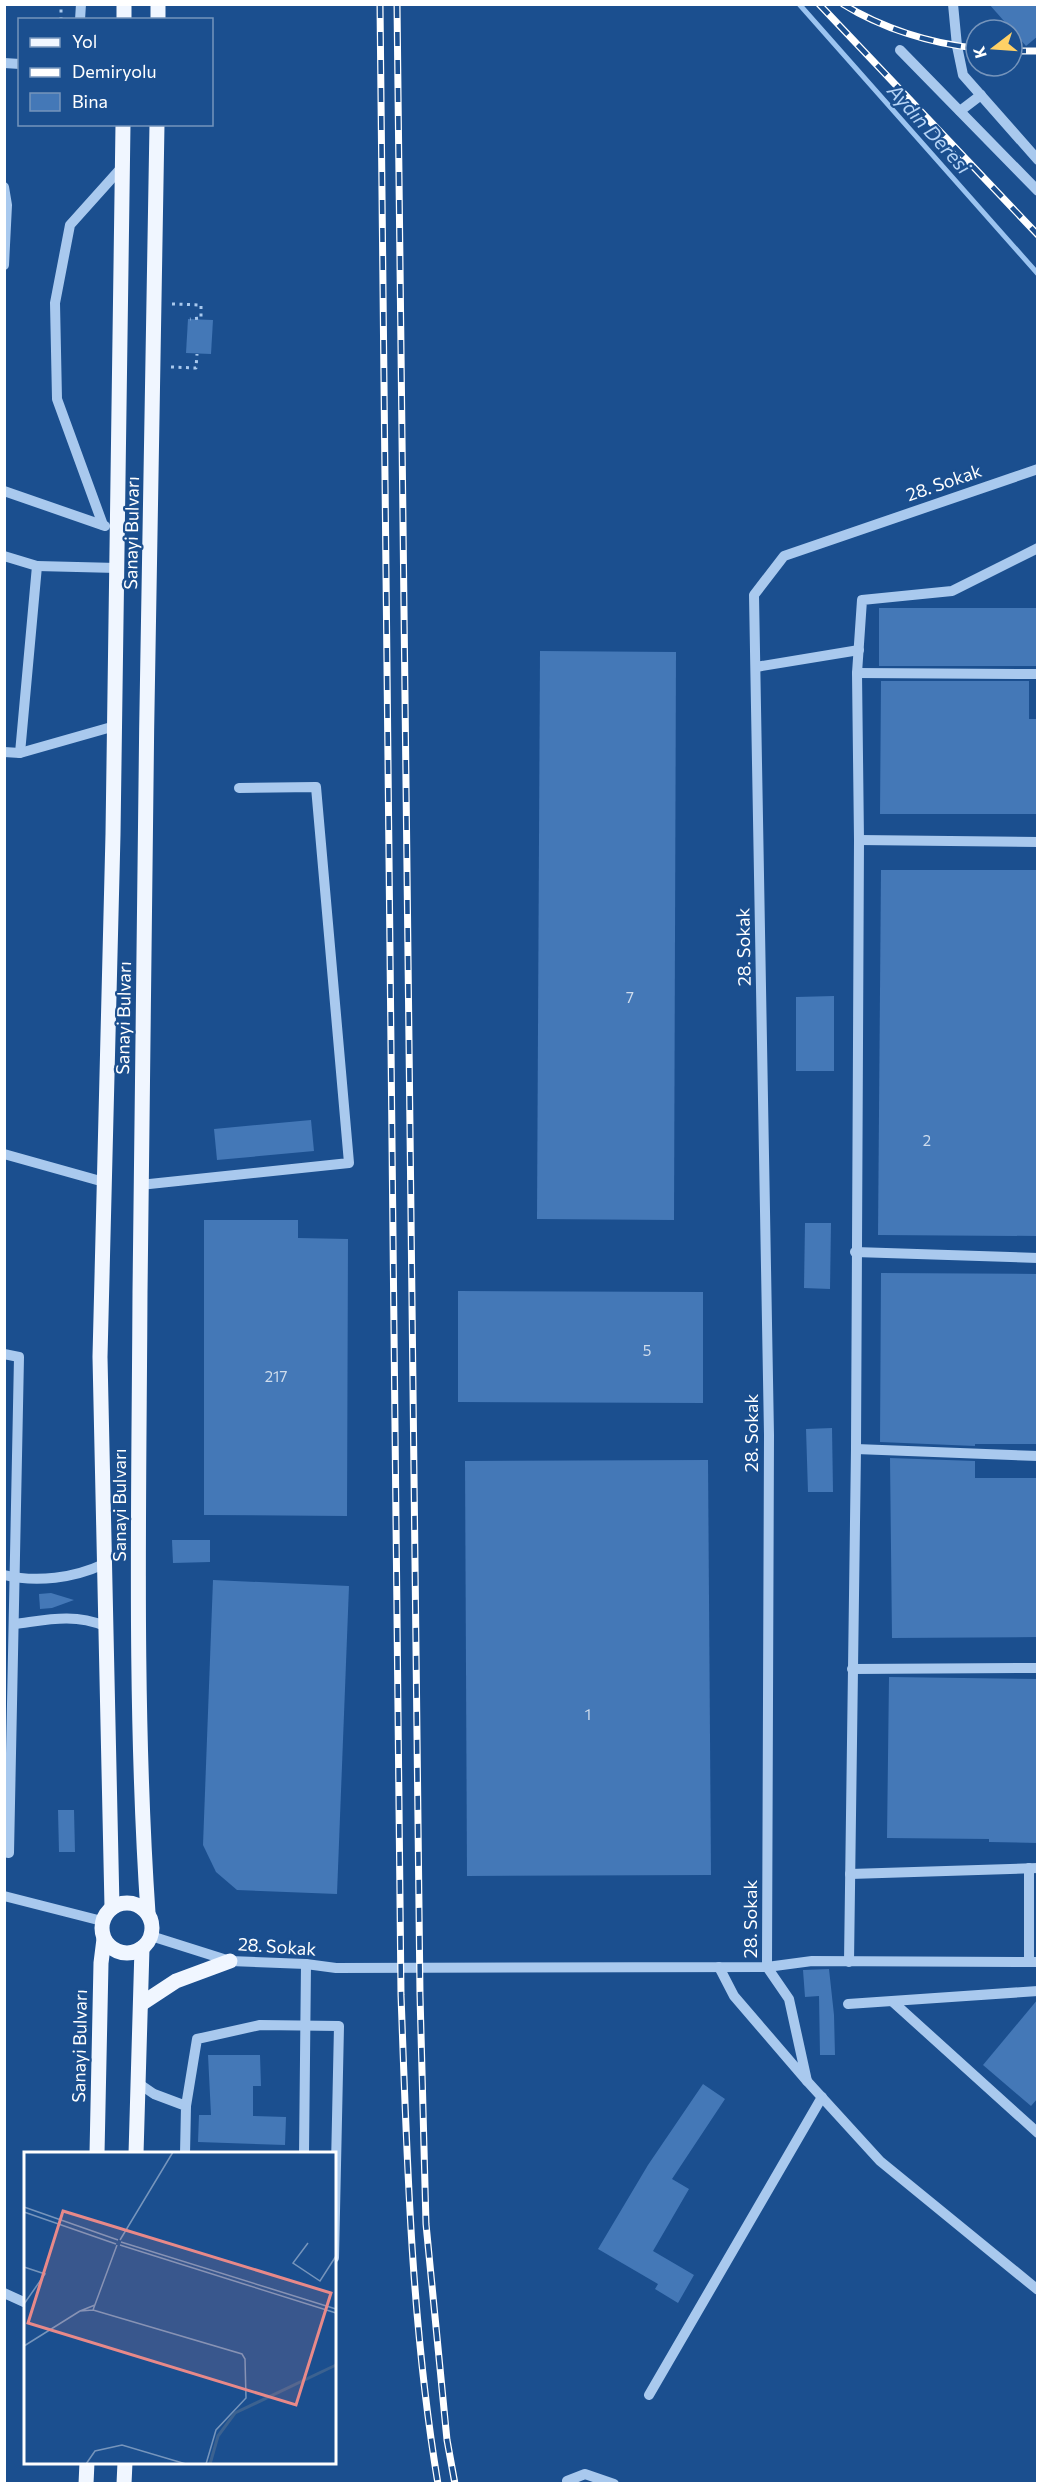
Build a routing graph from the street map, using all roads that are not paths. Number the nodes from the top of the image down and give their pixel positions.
1 (953, 4) edge
2 (900, 50) dead end
3 (981, 95) junction
4 (960, 111) junction
5 (123, 126) edge
6 (157, 126) edge
7 (1038, 160) edge
8 (122, 167) junction
9 (4, 187) edge
10 (1038, 191) edge
11 (4, 265) edge
12 (1038, 469) edge
13 (4, 491) edge
14 (110, 527) junction
15 (1038, 548) edge
16 (4, 556) edge
17 (37, 566) junction
18 (117, 568) junction
19 (859, 650) junction
20 (756, 667) junction
21 (858, 673) junction
22 (1038, 674) edge
23 (115, 726) junction
24 (4, 752) edge
25 (20, 753) junction
26 (238, 788) dead end
27 (859, 840) junction
28 (1038, 842) edge
29 (4, 1154) edge
30 (104, 1182) junction
31 (140, 1185) junction
32 (855, 1252) junction
33 (1038, 1258) edge
34 (4, 1354) edge
35 (856, 1449) junction
36 (1038, 1456) edge
37 (104, 1564) junction
38 (10, 1576) edge
39 (105, 1626) junction
40 (14, 1628) junction
41 (4, 1648) edge
42 (1038, 1668) edge
43 (852, 1669) junction
44 (4, 1745) edge
45 (11, 1757) junction
46 (4, 1852) edge
47 (1034, 1868) edge
48 (850, 1874) junction
49 (4, 1896) edge
50 (112, 1907) junction
51 (148, 1913) junction
52 (102, 1921) junction
53 (104, 1939) junction
54 (146, 1942) junction
55 (230, 1961) junction
56 (1033, 1961) edge
57 (849, 1962) junction
58 (306, 1964) junction
59 (719, 1967) junction
60 (767, 1967) junction
61 (1038, 1991) edge
62 (893, 2002) junction
63 (141, 2004) junction
64 (848, 2004) dead end
65 (306, 2024) junction
66 (807, 2081) junction
67 (138, 2083) junction
68 (822, 2097) junction
69 (186, 2106) junction
70 (1038, 2133) edge
71 (97, 2152) edge
72 (136, 2152) edge
73 (185, 2152) edge
74 (304, 2152) edge
75 (336, 2165) edge
76 (1038, 2290) edge
77 (4, 2293) edge
78 (24, 2302) edge
79 (649, 2395) dead end
80 (87, 2464) edge
81 (125, 2464) edge
82 (86, 2484) edge
83 (124, 2484) edge
84 (568, 2484) edge
85 (614, 2484) edge

1 - 3 street
2 - 4 street
3 - 4 street
3 - 7 street
4 - 10 street
5 - 8 main road, Sanayi Bulvarı
6 - 31 main road, Sanayi Bulvarı
8 - 14 main road, Sanayi Bulvarı
8 - 14 street
9 - 11 street
12 - 20 street, 28. Sokak
13 - 14 street
14 - 18 main road, Sanayi Bulvarı
15 - 19 street
16 - 17 street
17 - 18 street
17 - 25 street
18 - 23 main road, Sanayi Bulvarı
19 - 20 street
19 - 21 street
20 - 60 street, 28. Sokak
21 - 22 street
21 - 27 street
23 - 25 street
23 - 30 main road, Sanayi Bulvarı
24 - 25 street
26 - 31 street
27 - 28 street
27 - 32 street
29 - 30 street
30 - 37 main road, Sanayi Bulvarı
31 - 51 main road, Sanayi Bulvarı
32 - 33 street
32 - 35 street
34 - 38 street
35 - 36 street
35 - 43 street
37 - 38 street
37 - 39 main road, Sanayi Bulvarı
38 - 40 street
39 - 40 street
39 - 50 main road, Sanayi Bulvarı
40 - 41 street
40 - 45 street
42 - 43 street
43 - 48 street
44 - 45 street
45 - 46 street
47 - 48 street
47 - 56 street
48 - 57 street
49 - 52 street
50 - 51 main road
50 - 52 main road
51 - 54 main road
52 - 53 main road
53 - 54 main road
53 - 71 main road, Sanayi Bulvarı
54 - 55 street, 28. Sokak
54 - 63 main road
55 - 58 street, 28. Sokak
55 - 63 main road
56 - 57 street
57 - 60 street
58 - 59 street, 28. Sokak
58 - 65 street
59 - 60 street, 28. Sokak
59 - 66 street
60 - 66 street
61 - 62 street
62 - 64 street
62 - 70 street
63 - 67 main road
65 - 69 street
65 - 74 street
65 - 75 street
66 - 68 street
67 - 69 street
67 - 72 main road
68 - 76 street
68 - 79 street
69 - 73 street
77 - 78 street
80 - 82 main road
81 - 83 main road
84 - 85 street

